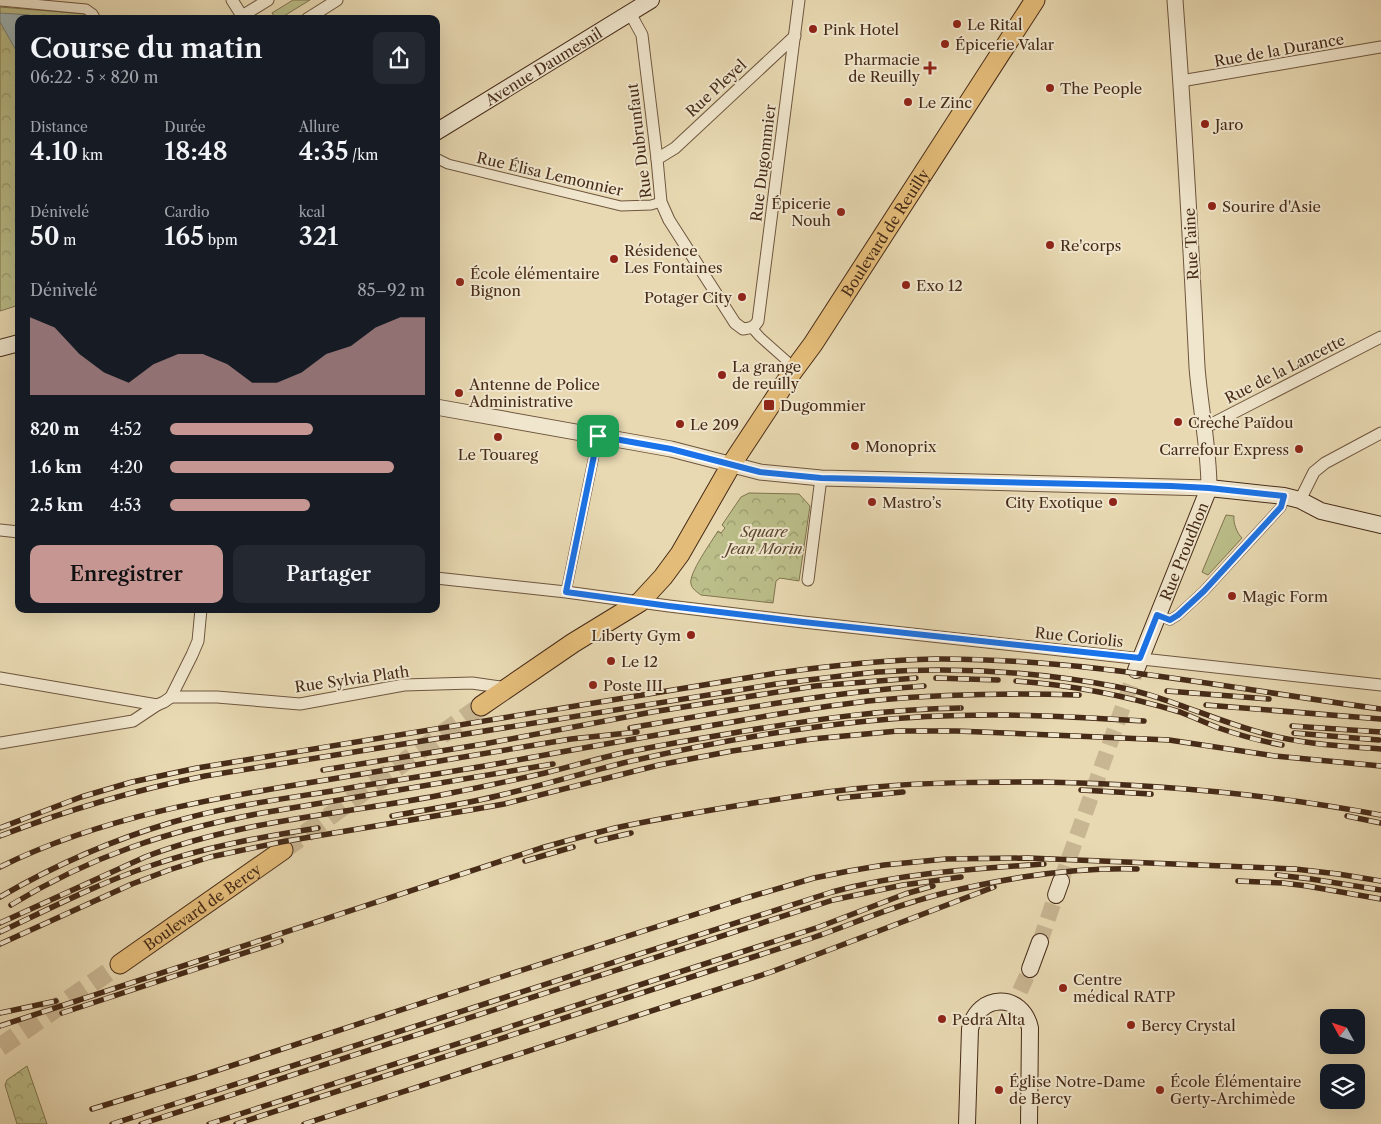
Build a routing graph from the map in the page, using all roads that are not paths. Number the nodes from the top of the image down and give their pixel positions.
1 (232, 0) edge
2 (268, 0) edge
3 (337, 0) edge
4 (651, 0) edge
5 (799, 0) edge
6 (1035, 0) edge
7 (1175, 0) edge
8 (0, 1) edge
9 (630, 13) junction
10 (94, 15) edge
11 (242, 15) edge
12 (246, 15) edge
13 (313, 15) edge
14 (794, 36) junction
15 (1381, 47) edge
16 (1181, 81) junction
17 (440, 130) edge
18 (440, 160) edge
19 (657, 160) junction
20 (661, 202) junction
21 (750, 328) junction
22 (1381, 337) edge
23 (15, 344) edge
24 (0, 348) edge
25 (787, 361) dead end
26 (440, 408) edge
27 (1204, 428) junction
28 (1381, 433) edge
29 (598, 436) junction
30 (731, 465) junction
31 (821, 478) junction
32 (1209, 488) junction
33 (1284, 496) junction
34 (1300, 500) junction
35 (1381, 525) edge
36 (0, 530) edge
37 (15, 532) edge
38 (440, 578) edge
39 (808, 580) dead end
40 (566, 592) junction
41 (640, 602) junction
42 (201, 613) edge
43 (1157, 615) junction
44 (1138, 664) junction
45 (0, 678) edge
46 (1381, 685) edge
47 (508, 688) junction
48 (171, 697) junction
49 (157, 705) junction
50 (481, 706) tunnel mouth
51 (0, 744) edge
52 (283, 850) tunnel mouth
53 (1040, 942) tunnel mouth
54 (120, 964) tunnel mouth
55 (1030, 969) tunnel mouth
56 (967, 1124) edge
57 (1029, 1124) edge

1 - 11 street
2 - 12 street
3 - 13 street
4 - 9 main road, Avenue Daumesnil
5 - 14 street, Rue Dugommier
6 - 30 main road, Boulevard de Reuilly
7 - 16 street, Rue Taine
8 - 10 street
9 - 17 main road, Avenue Daumesnil
9 - 19 street, Rue Dubrunfaut
14 - 19 street, Rue Pleyel
14 - 21 street, Rue Dugommier
15 - 16 street, Rue de la Durance
16 - 27 street, Rue Taine
18 - 20 street, Rue Élisa Lemonnier
19 - 20 street, Rue Dubrunfaut
20 - 21 street, Rue Dubrunfaut
21 - 25 street
22 - 27 street, Rue de la Lancette
23 - 24 main road
26 - 29 street
27 - 32 street, Rue Taine
28 - 34 street
29 - 30 street
29 - 40 street
30 - 31 street
30 - 41 main road
31 - 32 street
31 - 39 street
32 - 33 main road
32 - 43 main road, Rue Proudhon
33 - 34 main road
33 - 43 street
34 - 35 main road
36 - 37 street
38 - 40 street
40 - 41 street
41 - 44 street, Rue Coriolis
41 - 47 main road
42 - 48 street
43 - 44 main road, Rue Proudhon
44 - 46 street, Rue Coriolis
45 - 49 street
47 - 48 street, Rue Sylvia Plath
47 - 50 main road
48 - 49 street
49 - 51 street
52 - 54 main road, Boulevard de Bercy
53 - 55 main road
56 - 57 main road

